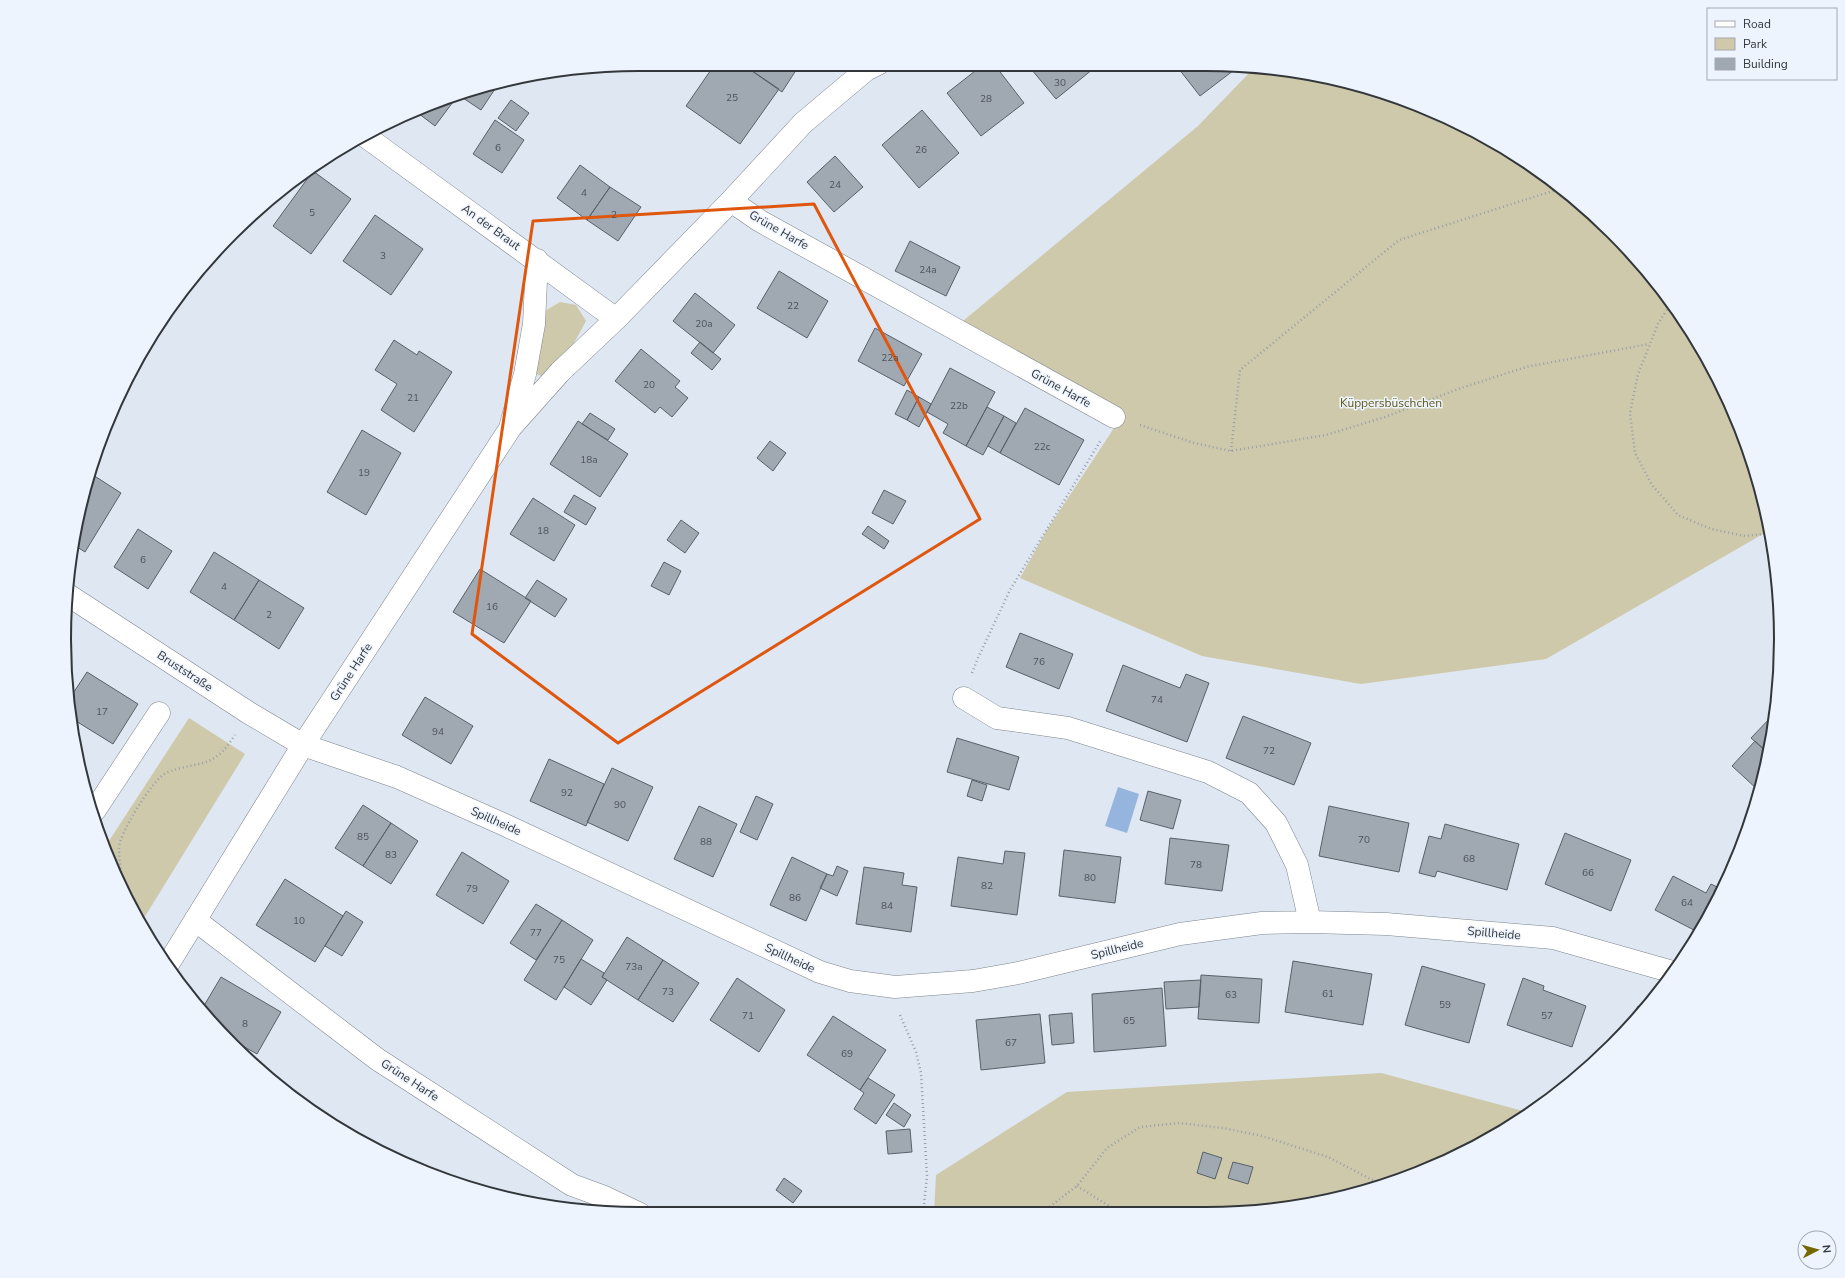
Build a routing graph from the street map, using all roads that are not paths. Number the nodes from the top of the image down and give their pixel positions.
1 (865, 71) edge
2 (370, 139) edge
3 (730, 201) junction
4 (537, 260) junction
5 (616, 319) junction
6 (1114, 417) road end
7 (510, 427) junction
8 (72, 598) edge
9 (964, 698) road end
10 (159, 713) dead end
11 (303, 745) junction
12 (97, 808) edge
13 (195, 920) junction
14 (1310, 922) junction
15 (171, 961) edge
16 (1667, 970) edge
17 (624, 1207) edge

1 - 3 street, Grüne Harfe
2 - 4 street, An der Braut
3 - 5 street, Grüne Harfe
3 - 6 street, Grüne Harfe
4 - 5 street, An der Braut
4 - 7 street, Grüne Harfe
5 - 7 street, Grüne Harfe
7 - 11 street, Grüne Harfe
8 - 11 street, Bruststraße
9 - 14 street
10 - 12 street
11 - 13 street, Grüne Harfe
11 - 14 street, Spillheide
13 - 15 street, Grüne Harfe
13 - 17 street, Grüne Harfe
14 - 16 street, Spillheide

